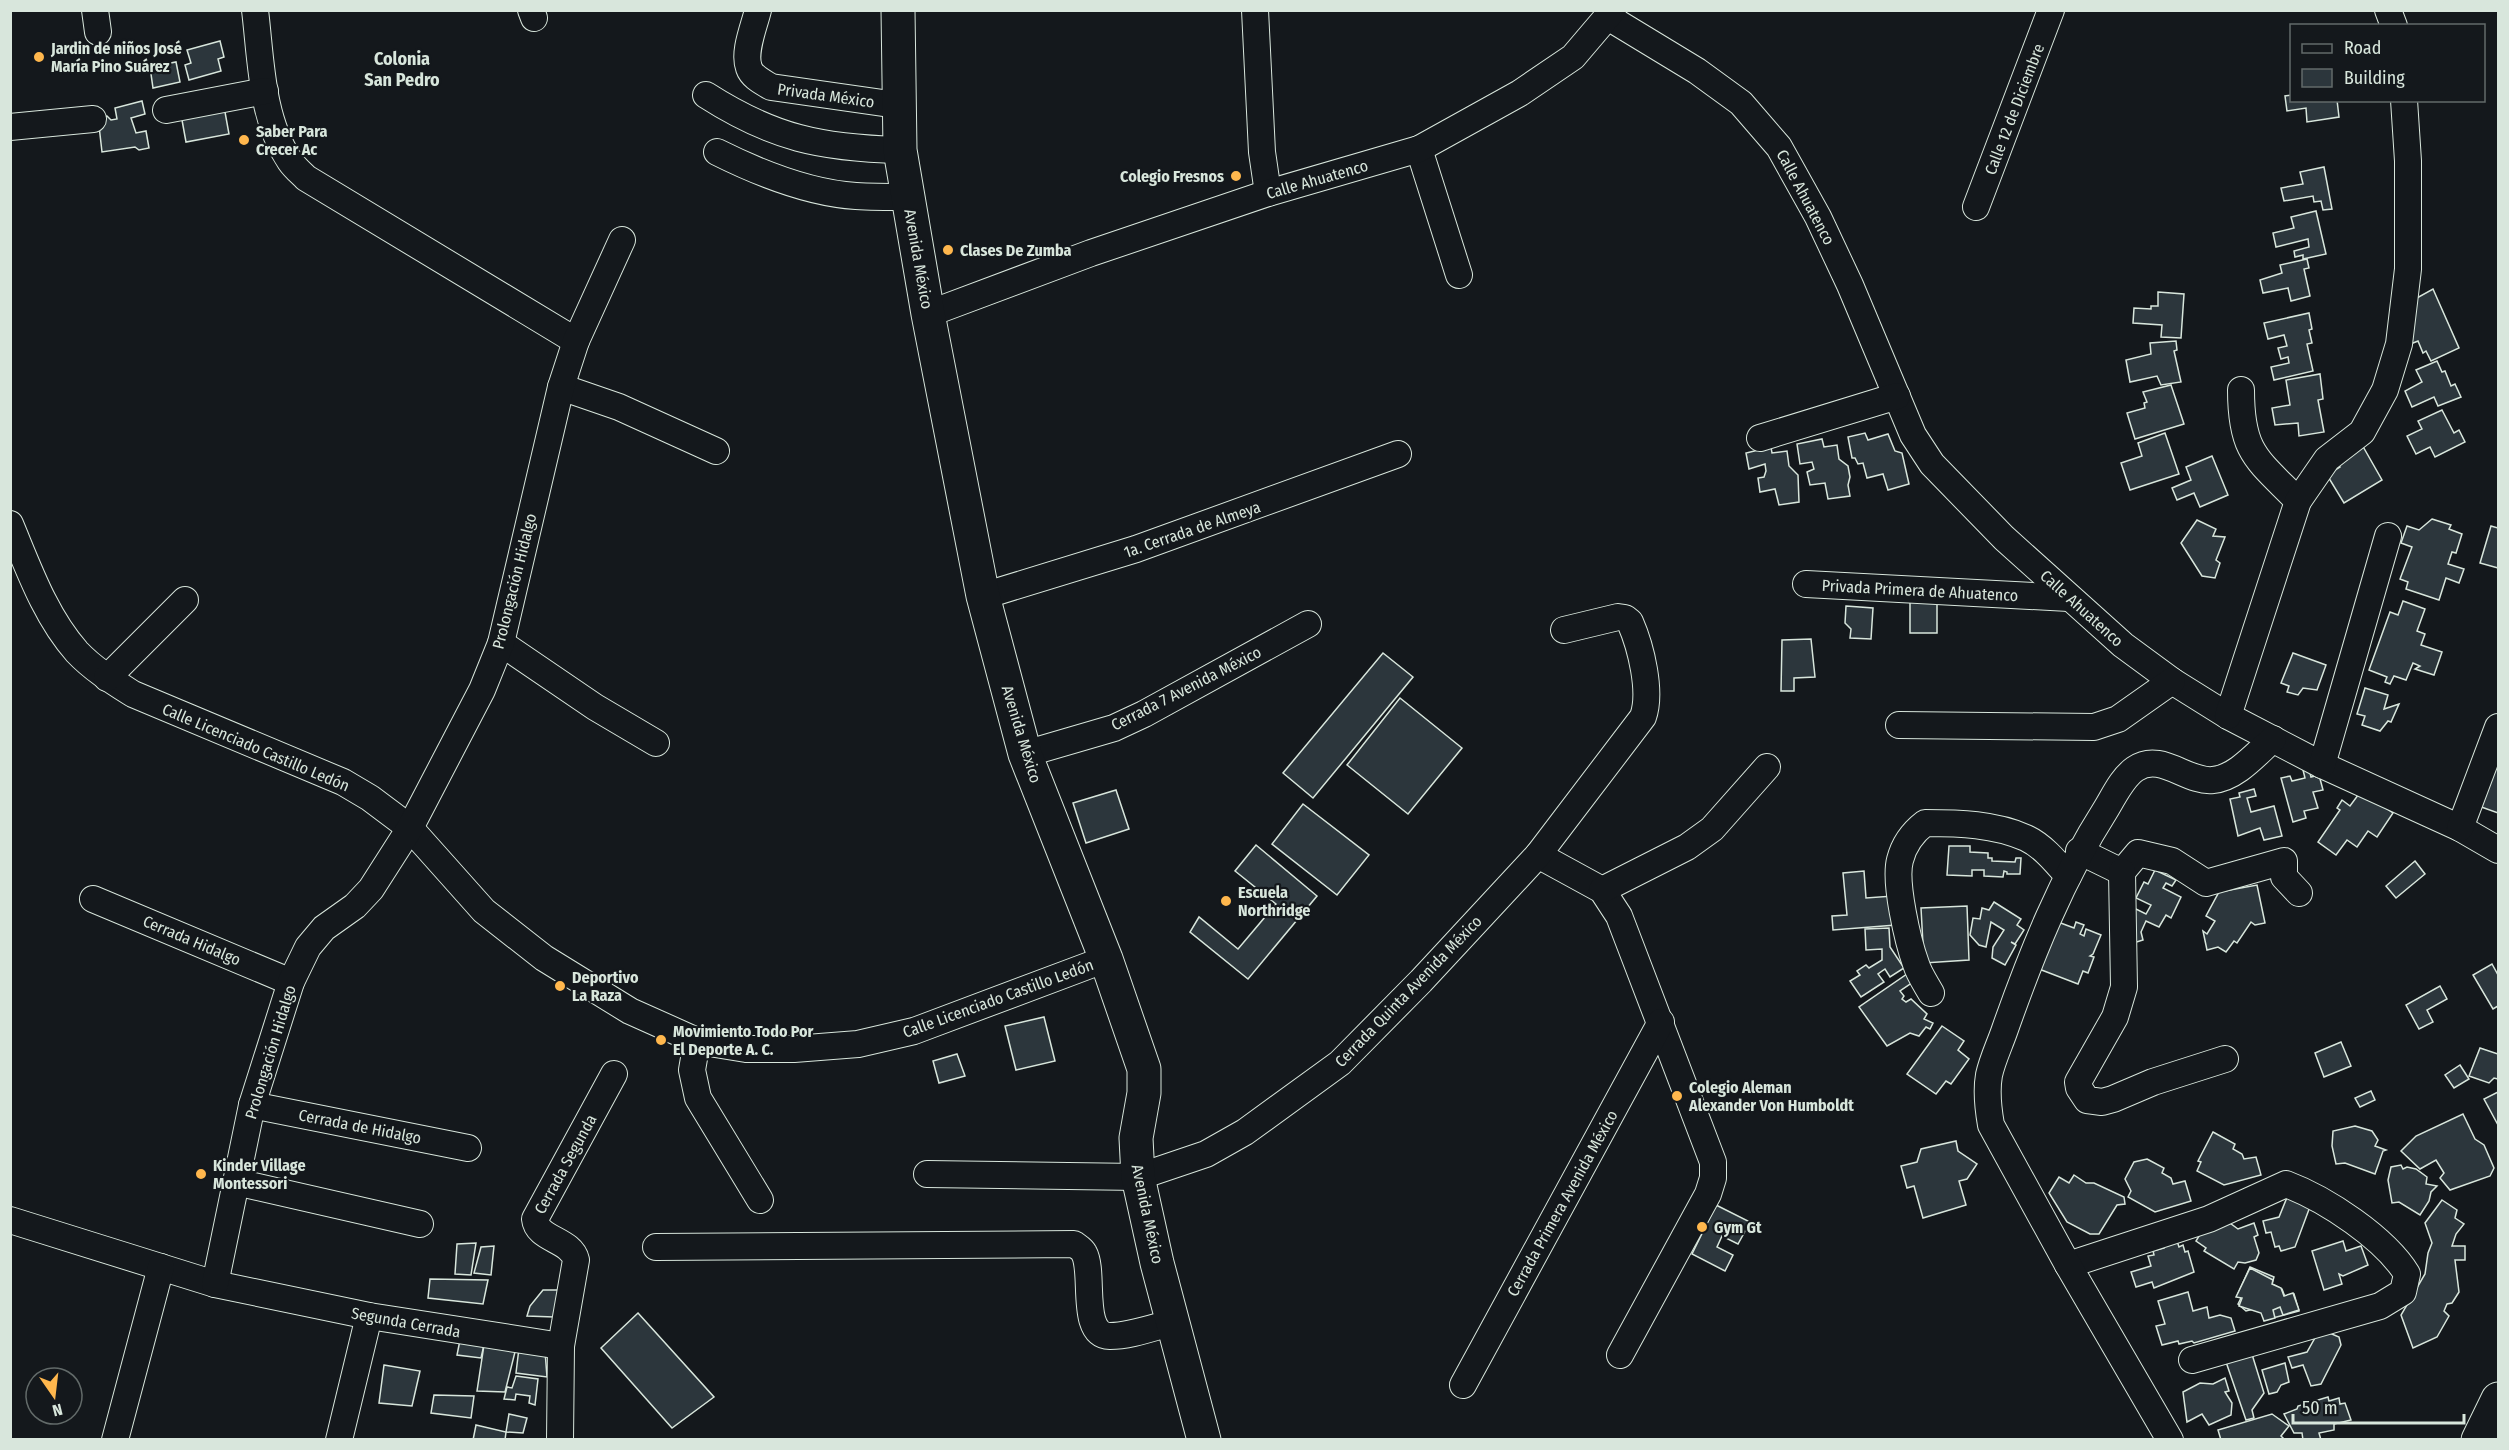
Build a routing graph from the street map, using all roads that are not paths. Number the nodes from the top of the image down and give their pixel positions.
1 (255, 10) edge
2 (758, 10) edge
3 (898, 10) edge
4 (1255, 10) edge
5 (2052, 10) edge
6 (1611, 14) edge
7 (265, 91) junction
8 (706, 95) dead end
9 (2404, 102) edge
10 (897, 105) junction
11 (166, 110) dead end
12 (93, 118) dead end
13 (10, 127) edge
14 (1419, 149) junction
15 (900, 150) junction
16 (717, 152) dead end
17 (1268, 193) junction
18 (907, 197) junction
19 (1976, 207) dead end
20 (622, 240) dead end
21 (1459, 275) dead end
22 (928, 314) junction
23 (576, 341) junction
24 (561, 387) junction
25 (2241, 390) dead end
26 (1897, 396) junction
27 (1760, 438) dead end
28 (716, 451) dead end
29 (1398, 454) dead end
30 (2298, 501) junction
31 (10, 524) edge
32 (2388, 537) dead end
33 (1806, 584) dead end
34 (983, 596) junction
35 (2069, 598) junction
36 (185, 600) dead end
37 (1308, 624) dead end
38 (1564, 630) dead end
39 (501, 643) junction
40 (107, 678) junction
41 (2172, 681) junction
42 (2228, 716) junction
43 (1899, 725) dead end
44 (2499, 727) edge
45 (2273, 740) junction
46 (656, 743) dead end
47 (1025, 754) junction
48 (2322, 765) junction
49 (1767, 767) dead end
50 (410, 828) junction
51 (2460, 828) junction
52 (2499, 850) edge
53 (2079, 851) junction
54 (1538, 855) junction
55 (2122, 872) junction
56 (2068, 876) junction
57 (1602, 890) junction
58 (2299, 893) dead end
59 (93, 898) dead end
60 (1106, 959) junction
61 (291, 982) junction
62 (1931, 993) dead end
63 (1661, 1022) junction
64 (697, 1041) junction
65 (2225, 1059) dead end
66 (614, 1074) dead end
67 (252, 1105) junction
68 (468, 1148) dead end
69 (927, 1174) dead end
70 (1138, 1177) junction
71 (236, 1182) junction
72 (760, 1200) dead end
73 (10, 1220) edge
74 (420, 1224) dead end
75 (656, 1247) dead end
76 (2068, 1265) junction
77 (161, 1268) junction
78 (214, 1284) junction
79 (369, 1316) junction
80 (1174, 1322) junction
81 (561, 1346) junction
82 (1620, 1355) dead end
83 (2192, 1360) dead end
84 (1462, 1384) dead end
85 (2499, 1399) edge
86 (115, 1440) edge
87 (339, 1440) edge
88 (560, 1440) edge
89 (1204, 1440) edge
90 (2170, 1440) edge
91 (2478, 1440) edge

1 - 7 street
2 - 10 street, Privada México
3 - 10 main road, Avenida México
4 - 17 street
5 - 19 street, Calle 12 de Diciembre
6 - 14 street, Calle Ahuatenco
6 - 26 street, Calle Ahuatenco
7 - 11 street
7 - 23 street
8 - 15 street
9 - 30 street
10 - 15 main road, Avenida México
12 - 13 street
14 - 17 street, Calle Ahuatenco
14 - 21 street
15 - 18 main road, Avenida México
16 - 18 street
17 - 22 street, Calle Ahuatenco
18 - 22 main road, Avenida México
20 - 23 street, Prolongación Hidalgo
22 - 34 main road, Avenida México
23 - 24 street, Prolongación Hidalgo
24 - 28 street
24 - 39 street, Prolongación Hidalgo
25 - 30 street
26 - 27 street
26 - 35 street, Calle Ahuatenco
29 - 34 street, 1a. Cerrada de Almeya
30 - 42 street
31 - 40 street, Calle Licenciado Castillo Ledón
32 - 48 street
33 - 35 street, Privada Primera de Ahuatenco
34 - 47 main road, Avenida México
35 - 41 street, Calle Ahuatenco
36 - 40 street
37 - 47 street, Cerrada 7 Avenida México
38 - 54 street, Cerrada Quinta Avenida México
39 - 46 street
39 - 50 street, Prolongación Hidalgo
40 - 50 street, Calle Licenciado Castillo Ledón
41 - 42 street, Calle Ahuatenco
41 - 43 street
42 - 45 street, Calle Ahuatenco
44 - 51 street
45 - 48 street, Calle Ahuatenco
45 - 53 street
47 - 60 main road, Avenida México
48 - 51 street, Calle Ahuatenco
49 - 57 street
50 - 61 street, Prolongación Hidalgo
50 - 64 street, Calle Licenciado Castillo Ledón
51 - 52 street, Calle Ahuatenco
53 - 55 street
53 - 56 street
54 - 57 street
54 - 70 street, Cerrada Quinta Avenida México
55 - 58 street
55 - 65 street
56 - 62 street
56 - 76 street
57 - 63 street
59 - 61 street, Cerrada Hidalgo
60 - 64 street, Calle Licenciado Castillo Ledón
60 - 70 main road, Avenida México
61 - 67 street, Prolongación Hidalgo
63 - 82 street
63 - 84 street, Cerrada Primera Avenida México
64 - 72 street
66 - 81 street, Cerrada Segunda
67 - 68 street, Cerrada de Hidalgo
67 - 71 street, Prolongación Hidalgo
69 - 70 street, Cerrada Quinta Avenida México
70 - 80 main road, Avenida México
71 - 74 street
71 - 78 street, Prolongación Hidalgo
73 - 77 street, Segunda Cerrada
75 - 80 street
76 - 83 street
76 - 90 street
77 - 78 street, Segunda Cerrada
77 - 86 street
78 - 79 street, Segunda Cerrada
79 - 81 street, Segunda Cerrada
79 - 87 street
80 - 89 main road, Avenida México
81 - 88 street
85 - 91 main road

